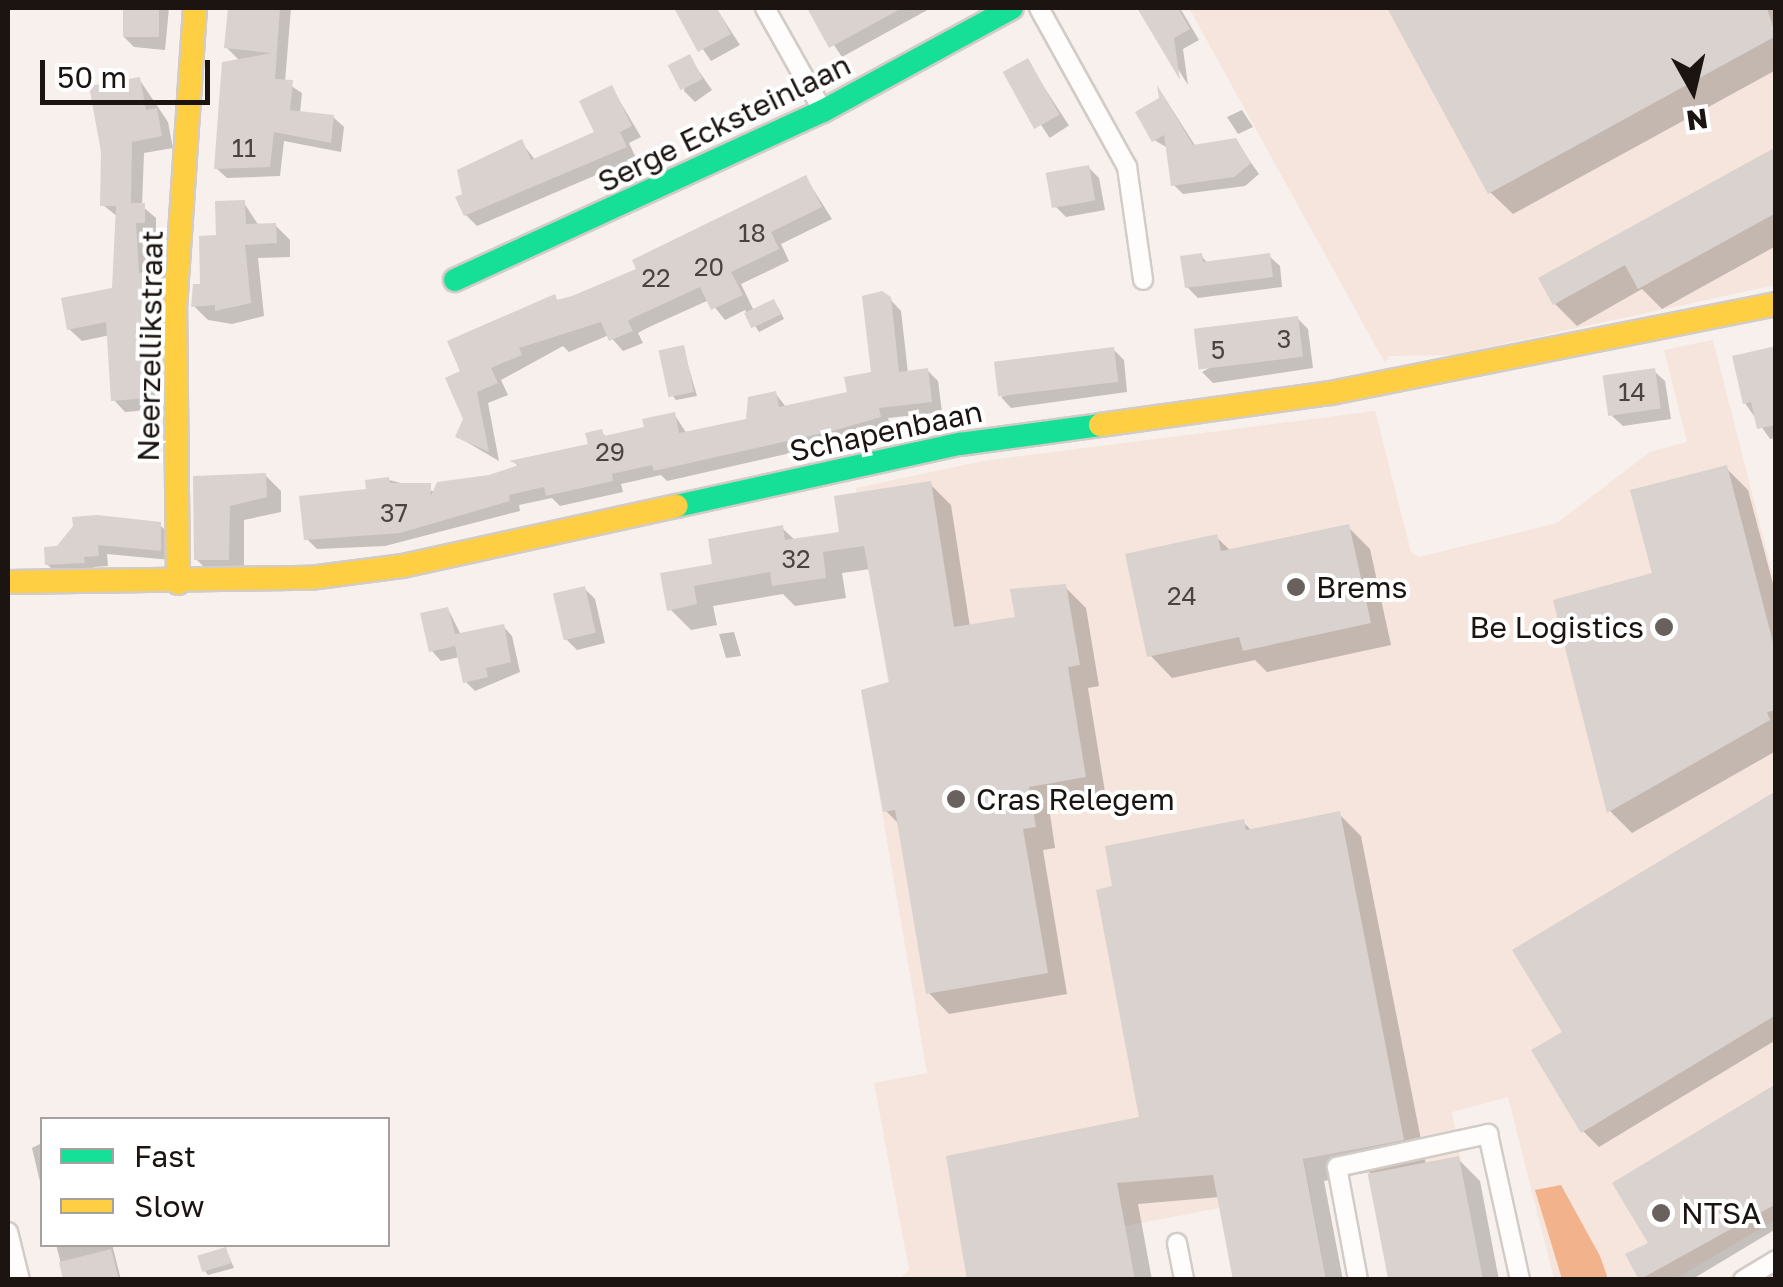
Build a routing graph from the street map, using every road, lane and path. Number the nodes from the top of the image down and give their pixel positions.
1 (196, 8) edge
2 (765, 8) edge
3 (1012, 8) edge
4 (1039, 8) edge
5 (823, 111) junction
6 (456, 280) dead end
7 (1142, 280) dead end
8 (1776, 304) edge
9 (8, 582) edge
10 (178, 583) junction
11 (8, 1232) edge
12 (1176, 1243) dead end
13 (1776, 1260) edge
14 (20, 1280) edge
15 (1184, 1280) edge
16 (1358, 1280) edge
17 (1520, 1280) edge
18 (1743, 1280) edge

1 - 10 street, Neerzellikstraat
2 - 5 street
3 - 5 street, Serge Ecksteinlaan
4 - 7 street
5 - 6 street, Serge Ecksteinlaan
8 - 10 street, Schapenbaan
9 - 10 street, Schapenbaan
11 - 14 street
12 - 15 street
13 - 18 street
16 - 17 street

